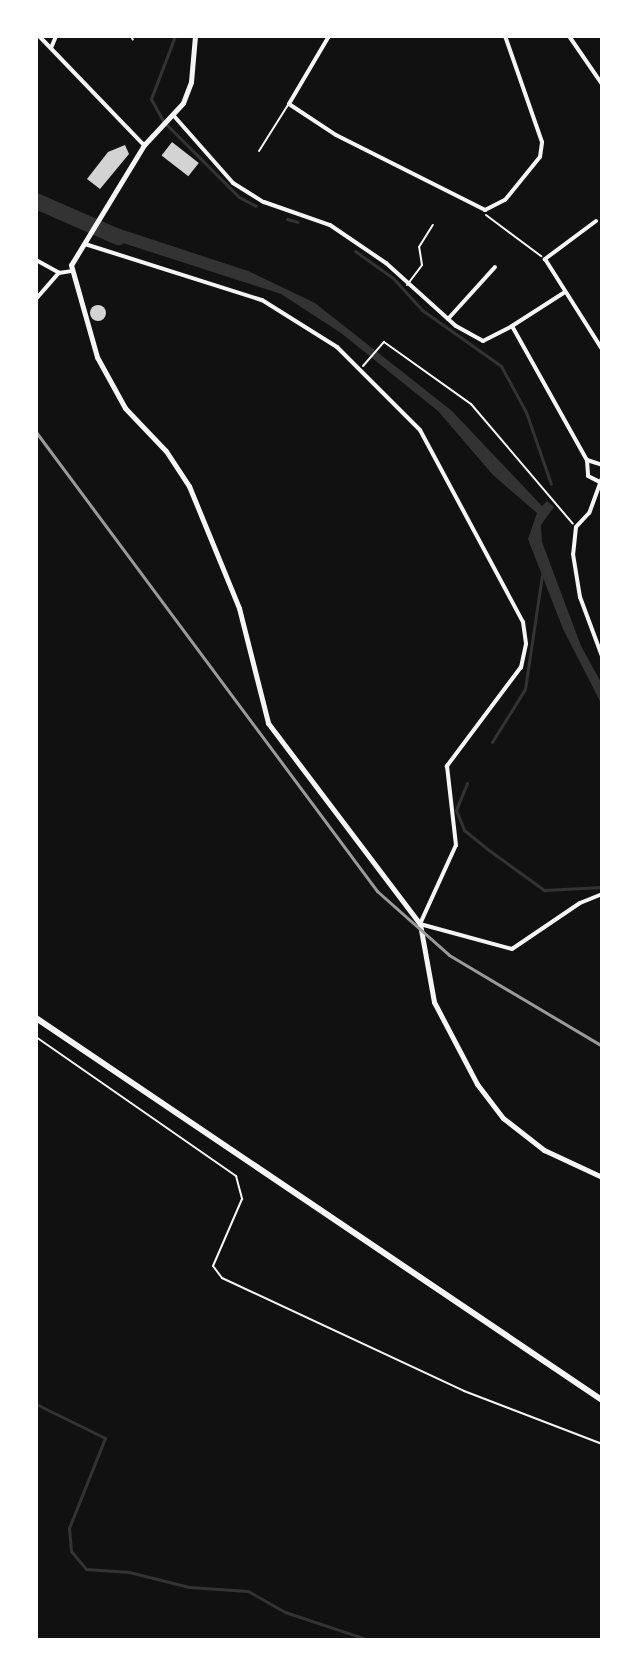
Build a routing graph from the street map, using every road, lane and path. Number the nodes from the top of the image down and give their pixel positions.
1 (39, 36) edge
2 (56, 36) edge
3 (131, 36) edge
4 (195, 36) edge
5 (329, 36) edge
6 (505, 36) edge
7 (569, 36) edge
8 (133, 40) dead end
9 (51, 48) junction
10 (602, 84) edge
11 (289, 104) junction
12 (174, 116) junction
13 (144, 145) junction
14 (259, 151) dead end
15 (485, 210) junction
16 (596, 221) dead end
17 (433, 225) dead end
18 (83, 243) junction
19 (545, 259) junction
20 (36, 260) edge
21 (495, 267) dead end
22 (71, 271) junction
23 (59, 273) junction
24 (407, 285) junction
25 (565, 292) junction
26 (36, 299) edge
27 (448, 319) junction
28 (512, 326) junction
29 (602, 349) edge
30 (364, 364) dead end
31 (587, 460) junction
32 (602, 465) edge
33 (601, 480) edge
34 (576, 527) junction
35 (602, 656) edge
36 (602, 894) edge
37 (420, 924) junction
38 (36, 1018) edge
39 (36, 1037) edge
40 (602, 1177) edge
41 (602, 1400) edge
42 (602, 1444) edge

1 - 9 street
2 - 9 street
3 - 8 lane
4 - 12 street
5 - 11 street
6 - 15 street
7 - 10 street
9 - 13 street
11 - 14 lane
11 - 15 street
12 - 13 street
12 - 24 street
13 - 18 street
15 - 19 path
16 - 19 street
17 - 24 lane
18 - 22 street
18 - 37 street
19 - 25 street
20 - 23 street
21 - 27 street
22 - 23 street
22 - 37 street
23 - 26 street
24 - 27 street
25 - 28 street
25 - 29 street
27 - 28 street
28 - 31 street
30 - 34 path
31 - 32 street
31 - 33 street
33 - 34 street
34 - 35 street
36 - 37 street
37 - 40 street
38 - 41 main road
39 - 42 path

